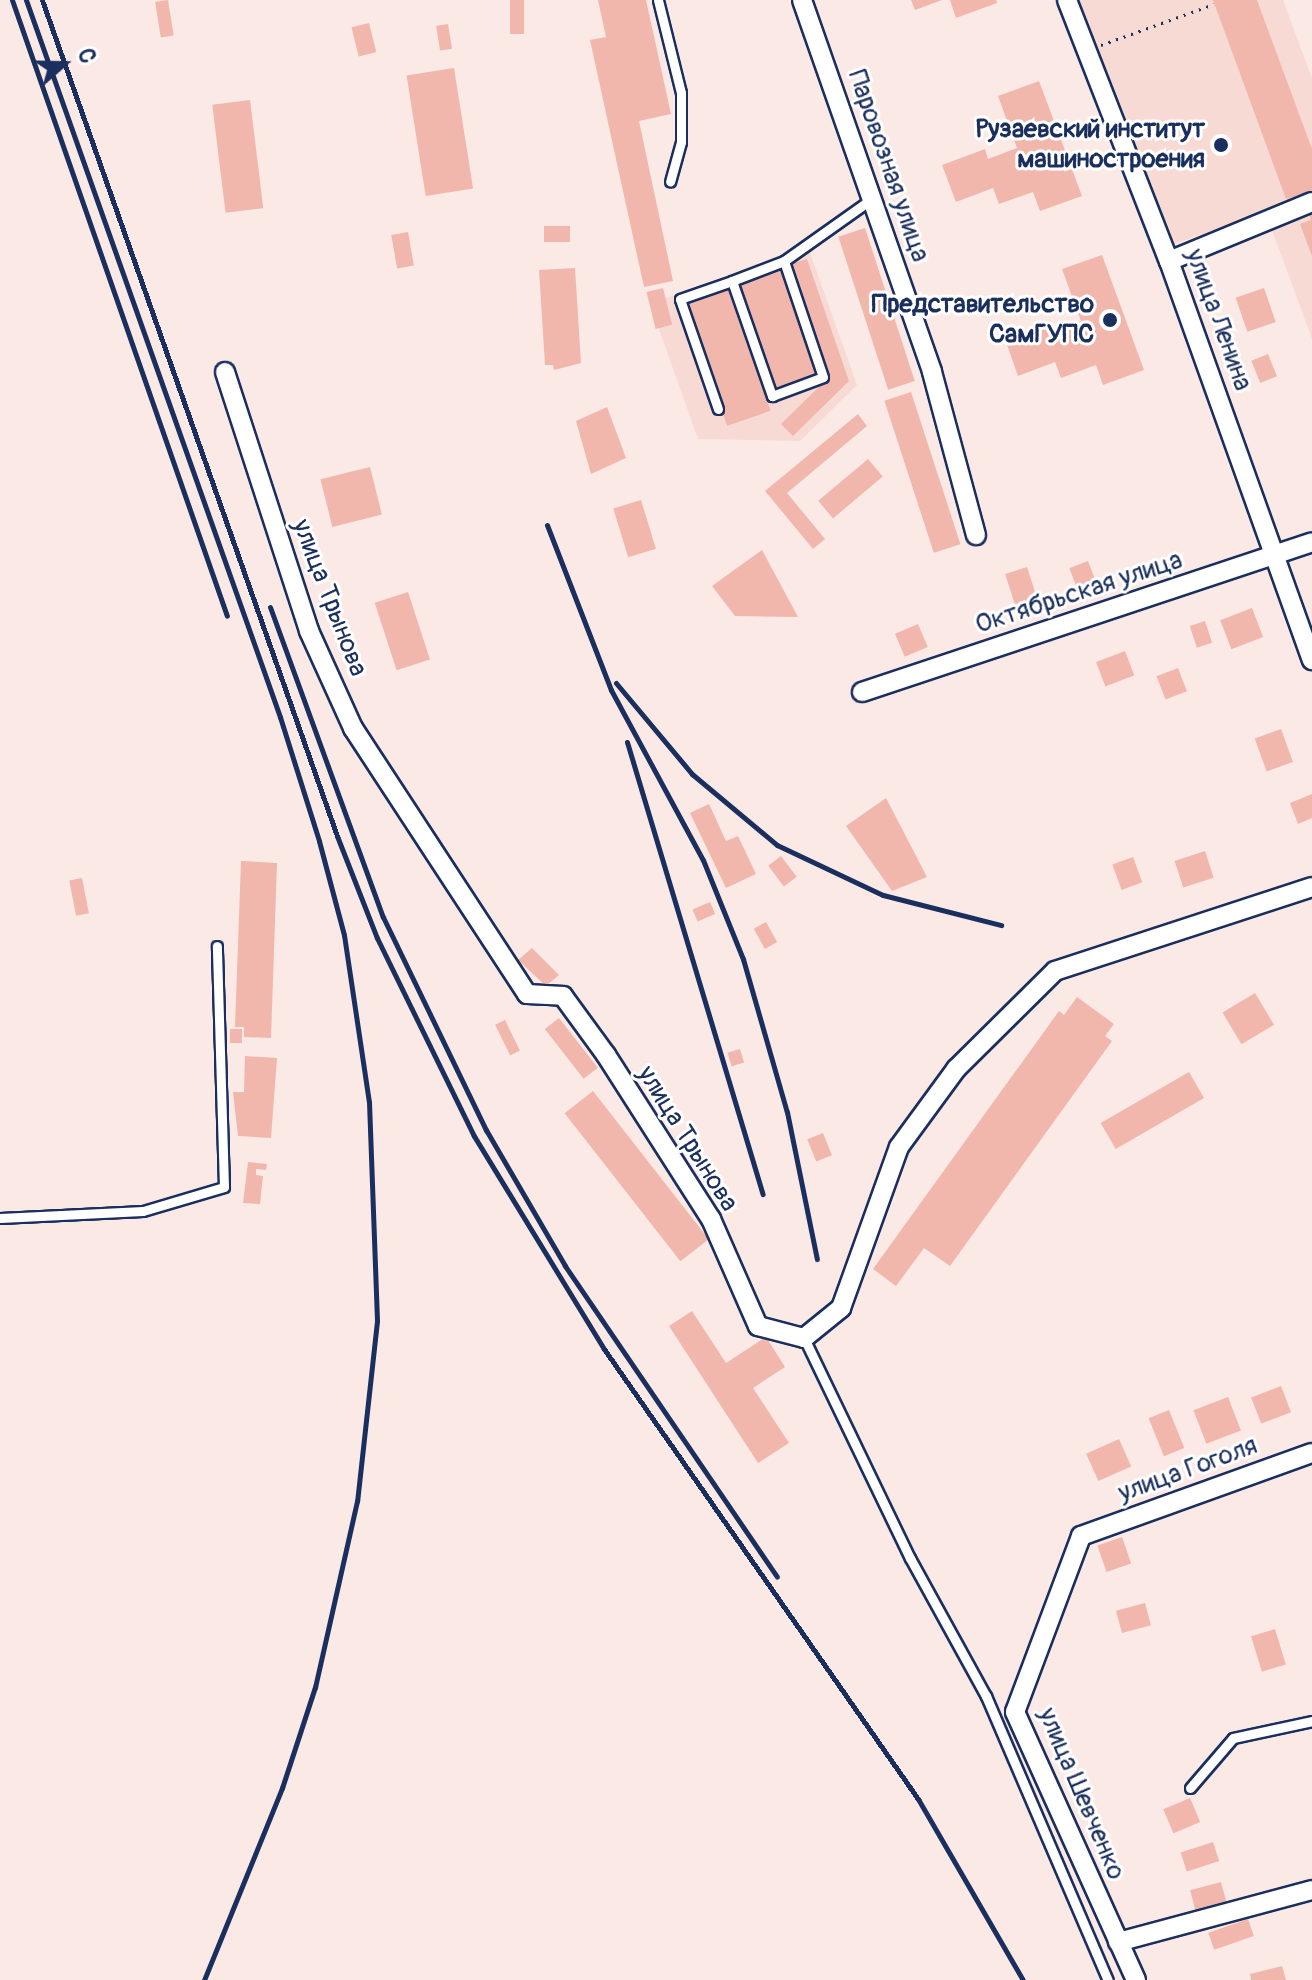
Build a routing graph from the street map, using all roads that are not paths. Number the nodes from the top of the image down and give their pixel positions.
1 (658, 0) edge
2 (802, 0) edge
3 (1067, 0) edge
4 (670, 182) dead end
5 (873, 198) junction
6 (1312, 202) edge
7 (784, 261) junction
8 (1169, 261) junction
9 (732, 281) junction
10 (225, 372) dead end
11 (718, 409) dead end
12 (976, 535) dead end
13 (1312, 542) edge
14 (1277, 555) junction
15 (1312, 660) edge
16 (862, 692) dead end
17 (1312, 887) edge
18 (217, 946) dead end
19 (0, 1218) edge
20 (804, 1338) junction
21 (1312, 1453) edge
22 (1081, 1536) joint
23 (1312, 1721) edge
24 (1190, 1788) dead end
25 (1312, 1890) edge
26 (1118, 1942) junction
27 (1108, 1980) edge
28 (1136, 1980) edge

1 - 4 lane
2 - 5 street, Паровозная улица
3 - 8 street, улица Ленина
5 - 7 lane
5 - 12 street, Паровозная улица
6 - 8 street
7 - 9 lane
7 - 9 lane
8 - 14 street, улица Ленина
9 - 11 lane
10 - 20 street, улица Трынова
13 - 14 street, Октябрьская улица
14 - 15 street, улица Ленина
14 - 16 street, Октябрьская улица
17 - 20 street
18 - 19 lane
20 - 27 lane
21 - 22 street, улица Гоголя
22 - 26 street, улица Шевченко
23 - 24 lane
25 - 26 street
26 - 28 street, улица Шевченко

